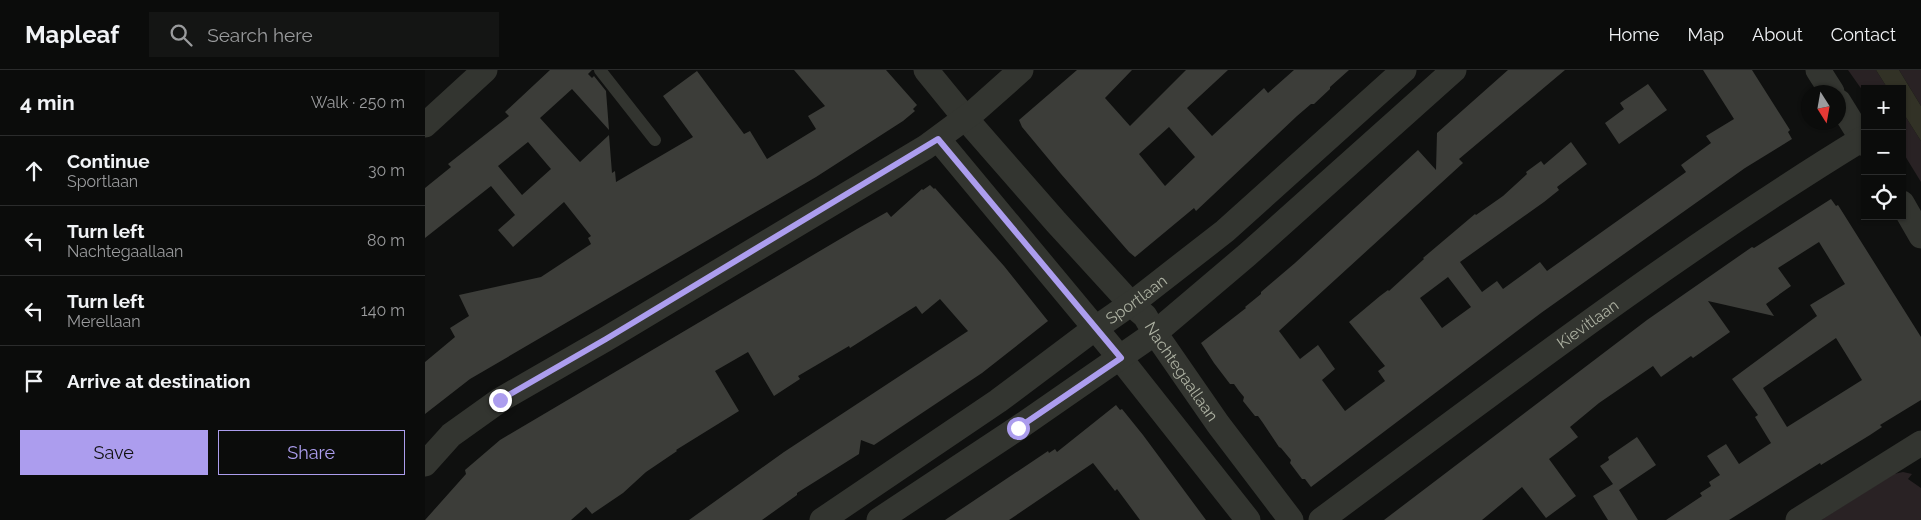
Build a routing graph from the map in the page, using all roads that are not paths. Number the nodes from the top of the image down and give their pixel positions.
1 (600, 70) edge
2 (926, 70) edge
3 (1021, 70) edge
4 (1405, 70) edge
5 (1454, 70) edge
6 (1818, 70) edge
7 (476, 73) edge
8 (1828, 85) edge
9 (1846, 113) edge
10 (965, 119) junction
11 (425, 125) edge
12 (1861, 138) edge
13 (938, 139) junction
14 (655, 140) dead end
15 (1861, 142) edge
16 (1906, 210) edge
17 (1921, 236) edge
18 (1131, 304) junction
19 (1095, 329) junction
20 (1155, 333) junction
21 (1121, 358) junction
22 (1917, 453) edge
23 (425, 464) edge
24 (822, 520) edge
25 (879, 520) edge
26 (1248, 520) edge
27 (1291, 520) edge
28 (1321, 520) edge
29 (1798, 520) edge

1 - 14 lane
2 - 10 street, Nachtegaallaan
3 - 10 street
4 - 18 street, Sportlaan
5 - 20 street
6 - 8 street
7 - 11 street
9 - 12 street
10 - 13 street
10 - 18 street, Nachtegaallaan
13 - 19 street
13 - 23 street
15 - 28 street, Kievitlaan
16 - 17 street
18 - 19 street, Sportlaan
18 - 20 street, Nachtegaallaan
19 - 21 street
19 - 24 street, Sportlaan
20 - 21 street
20 - 27 street, Nachtegaallaan
21 - 25 street
21 - 26 street
22 - 29 street

